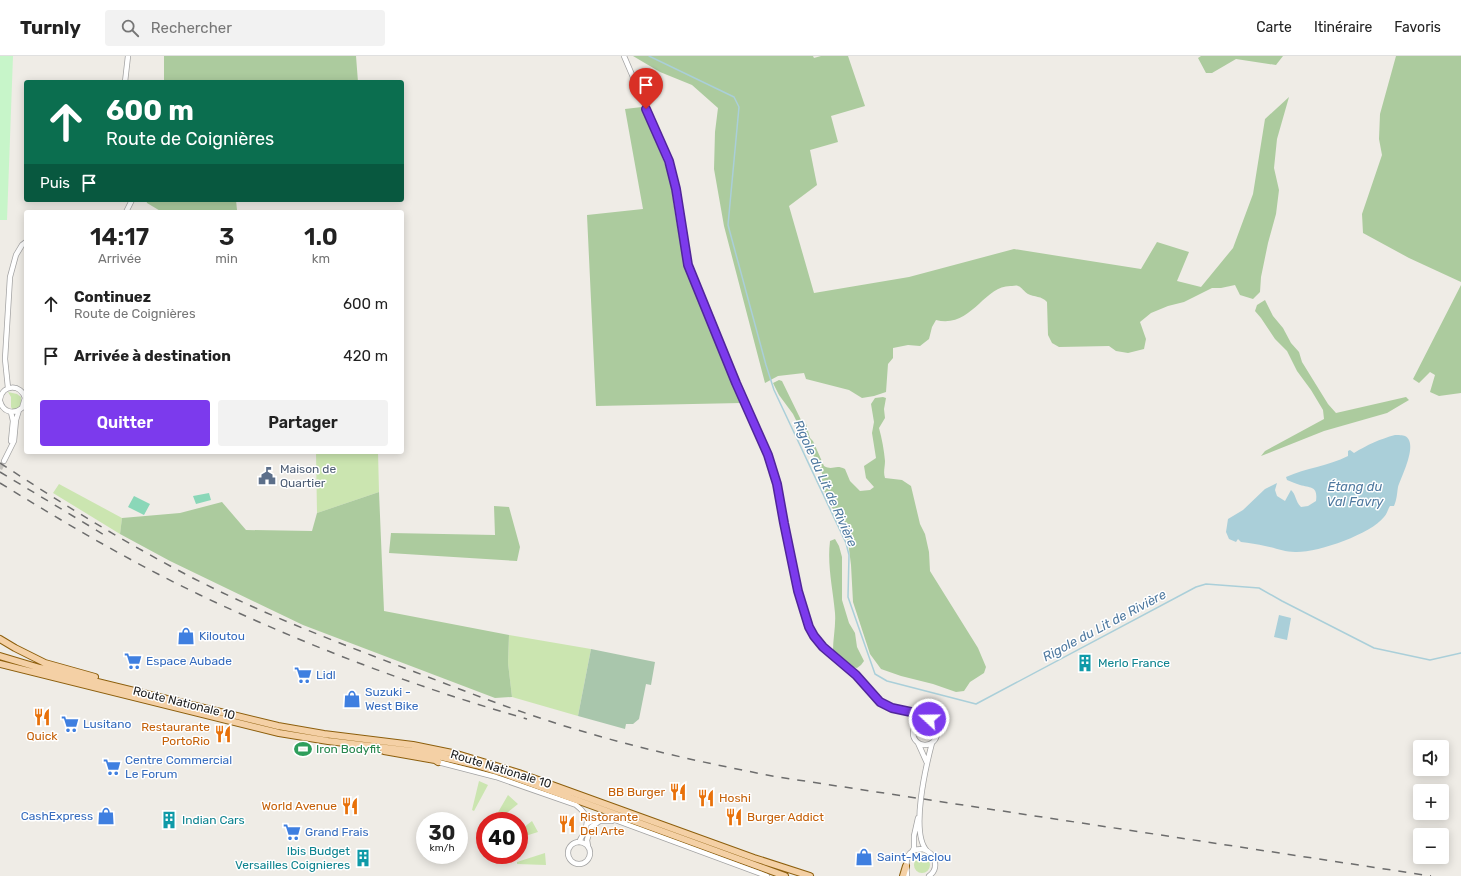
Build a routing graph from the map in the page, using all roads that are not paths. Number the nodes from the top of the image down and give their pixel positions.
1 (128, 56) edge
2 (624, 56) edge
3 (125, 80) edge
4 (24, 244) edge
5 (8, 388) junction
6 (24, 394) edge
7 (0, 400) edge
8 (24, 403) edge
9 (2, 410) edge
10 (19, 410) junction
11 (11, 412) junction
12 (0, 639) edge
13 (0, 656) edge
14 (0, 664) edge
15 (7, 665) junction
16 (0, 667) edge
17 (101, 682) junction
18 (917, 713) junction
19 (921, 722) junction
20 (930, 722) junction
21 (918, 744) junction
22 (932, 744) junction
23 (378, 746) junction
24 (438, 762) joint
25 (927, 763) junction
26 (920, 812) junction
27 (616, 821) junction
28 (588, 823) junction
29 (579, 842) junction
30 (589, 847) junction
31 (927, 851) junction
32 (912, 852) junction
33 (906, 868) junction
34 (934, 870) junction
35 (767, 876) edge
36 (785, 876) edge
37 (810, 876) edge
38 (903, 876) edge
39 (907, 876) edge
40 (912, 876) edge
41 (929, 876) edge
42 (936, 876) edge

1 - 3 street
2 - 18 street
4 - 5 street
5 - 6 street
5 - 7 street
7 - 9 street
8 - 10 street
9 - 11 street
10 - 11 street
10 - 11 street
12 - 17 main road
13 - 17 main road, Route Nationale 10
14 - 15 main road
15 - 16 main road
15 - 23 main road
17 - 37 main road, Route Nationale 10
18 - 19 street
18 - 20 street
19 - 20 street
19 - 21 street
20 - 22 street
21 - 22 street
21 - 25 street
22 - 25 street
23 - 24 main road
23 - 36 main road
24 - 28 street
25 - 26 street
26 - 31 street
26 - 32 street
27 - 28 street
27 - 30 street
27 - 35 street
28 - 29 street
29 - 30 street
29 - 30 street
31 - 32 street
31 - 34 street
32 - 33 street
33 - 38 main road
33 - 39 street
33 - 40 street
34 - 41 street
34 - 42 street

